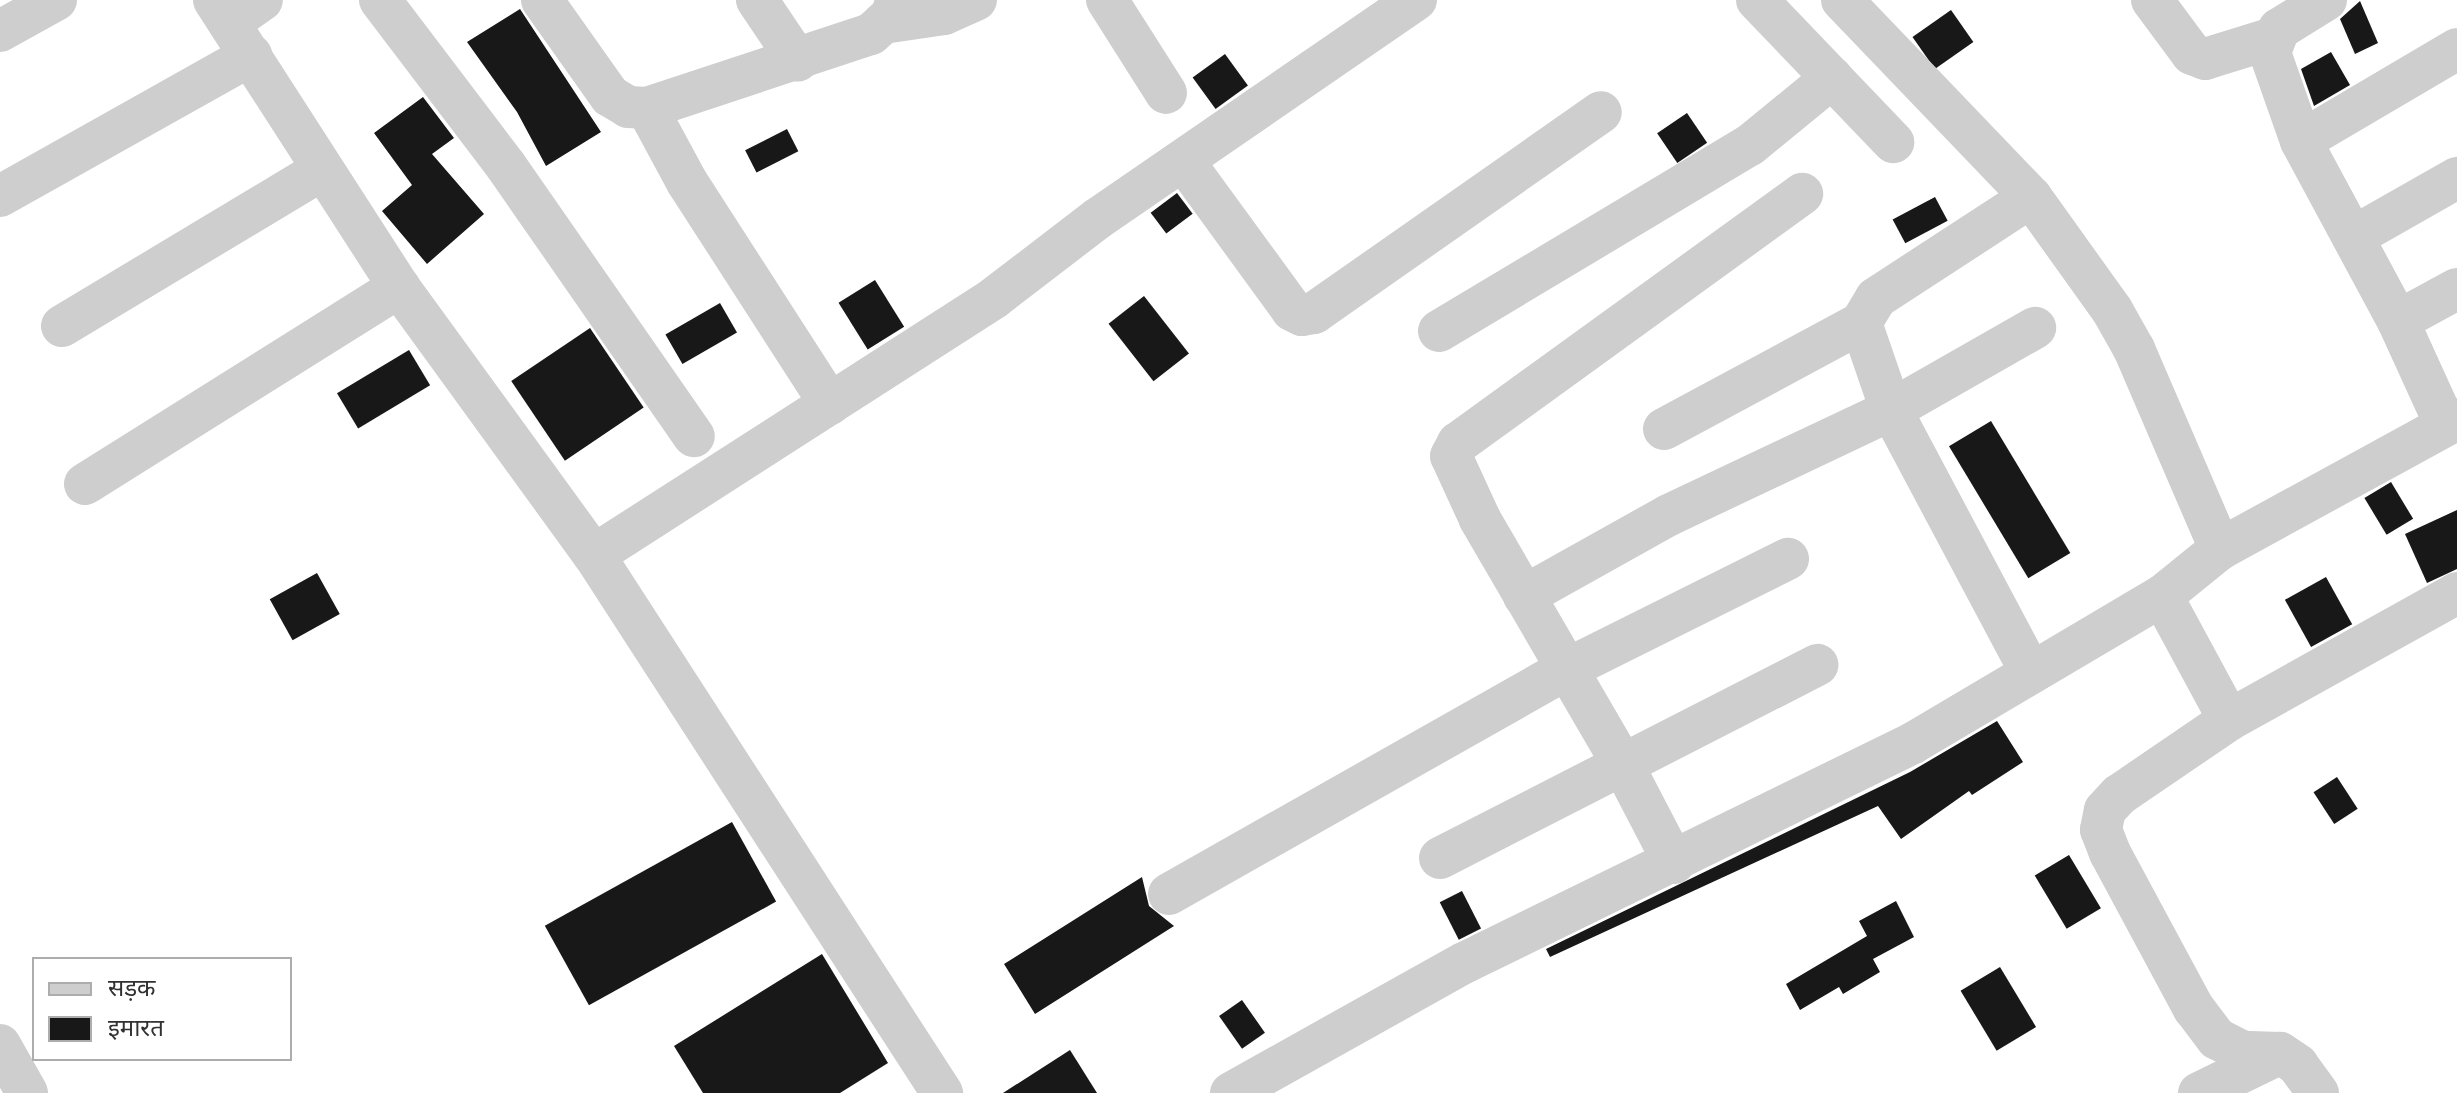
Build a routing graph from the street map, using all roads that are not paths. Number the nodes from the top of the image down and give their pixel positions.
1 (56, 0) edge
2 (380, 0) edge
3 (542, 0) edge
4 (757, 0) edge
5 (976, 0) edge
6 (1107, 0) edge
7 (1416, 0) edge
8 (1757, 0) edge
9 (1842, 0) edge
10 (2152, 0) edge
11 (2326, 0) edge
12 (890, 11) edge
13 (239, 20) edge
14 (0, 31) edge
15 (2273, 38) junction
16 (2457, 49) edge
17 (798, 61) junction
18 (1832, 78) junction
19 (1166, 93) dead end
20 (647, 108) junction
21 (1601, 112) dead end
22 (2301, 141) junction
23 (1893, 142) dead end
24 (1185, 163) junction
25 (322, 170) junction
26 (2457, 178) edge
27 (1802, 194) dead end
28 (0, 196) edge
29 (2031, 197) junction
30 (2353, 237) junction
31 (399, 287) junction
32 (2457, 289) edge
33 (2398, 321) junction
34 (1861, 323) junction
35 (62, 326) dead end
36 (2035, 328) dead end
37 (1439, 331) dead end
38 (830, 404) junction
39 (1891, 410) junction
40 (2451, 422) edge
41 (1664, 429) dead end
42 (694, 436) dead end
43 (85, 484) dead end
44 (2220, 549) junction
45 (594, 555) junction
46 (1788, 559) dead end
47 (2457, 593) edge
48 (1524, 596) junction
49 (2162, 596) junction
50 (1817, 665) dead end
51 (1567, 669) junction
52 (2030, 671) junction
53 (2229, 720) junction
54 (1623, 765) junction
55 (1440, 858) dead end
56 (1674, 863) junction
57 (1169, 894) dead end
58 (0, 1045) edge
59 (2280, 1053) junction
60 (27, 1093) edge
61 (942, 1093) edge
62 (1231, 1093) edge
63 (2199, 1093) edge
64 (2318, 1093) edge

1 - 14 street
2 - 42 street
3 - 20 street
4 - 17 street
5 - 12 street
6 - 19 street
7 - 24 street
8 - 18 street
9 - 29 street
10 - 15 street
11 - 15 street
12 - 17 street
13 - 25 street
13 - 28 street
15 - 22 street
16 - 22 street
17 - 20 street
18 - 23 street
18 - 37 street
20 - 38 street
21 - 24 street
22 - 30 street
24 - 38 street
25 - 31 street
25 - 35 street
26 - 30 street
27 - 48 street
29 - 34 street
29 - 44 street
30 - 33 street
31 - 43 street
31 - 45 street
32 - 33 street
33 - 40 street
34 - 39 street
34 - 41 street
36 - 39 street
38 - 45 street
39 - 48 street
39 - 52 street
40 - 44 street
44 - 49 street
45 - 61 street
46 - 51 street
47 - 53 street
48 - 51 street
49 - 52 street
49 - 53 street
50 - 54 street
51 - 54 street
51 - 57 street
52 - 56 street
53 - 59 street
54 - 55 street
54 - 56 street
56 - 62 street
58 - 60 street
59 - 63 street
59 - 64 street

